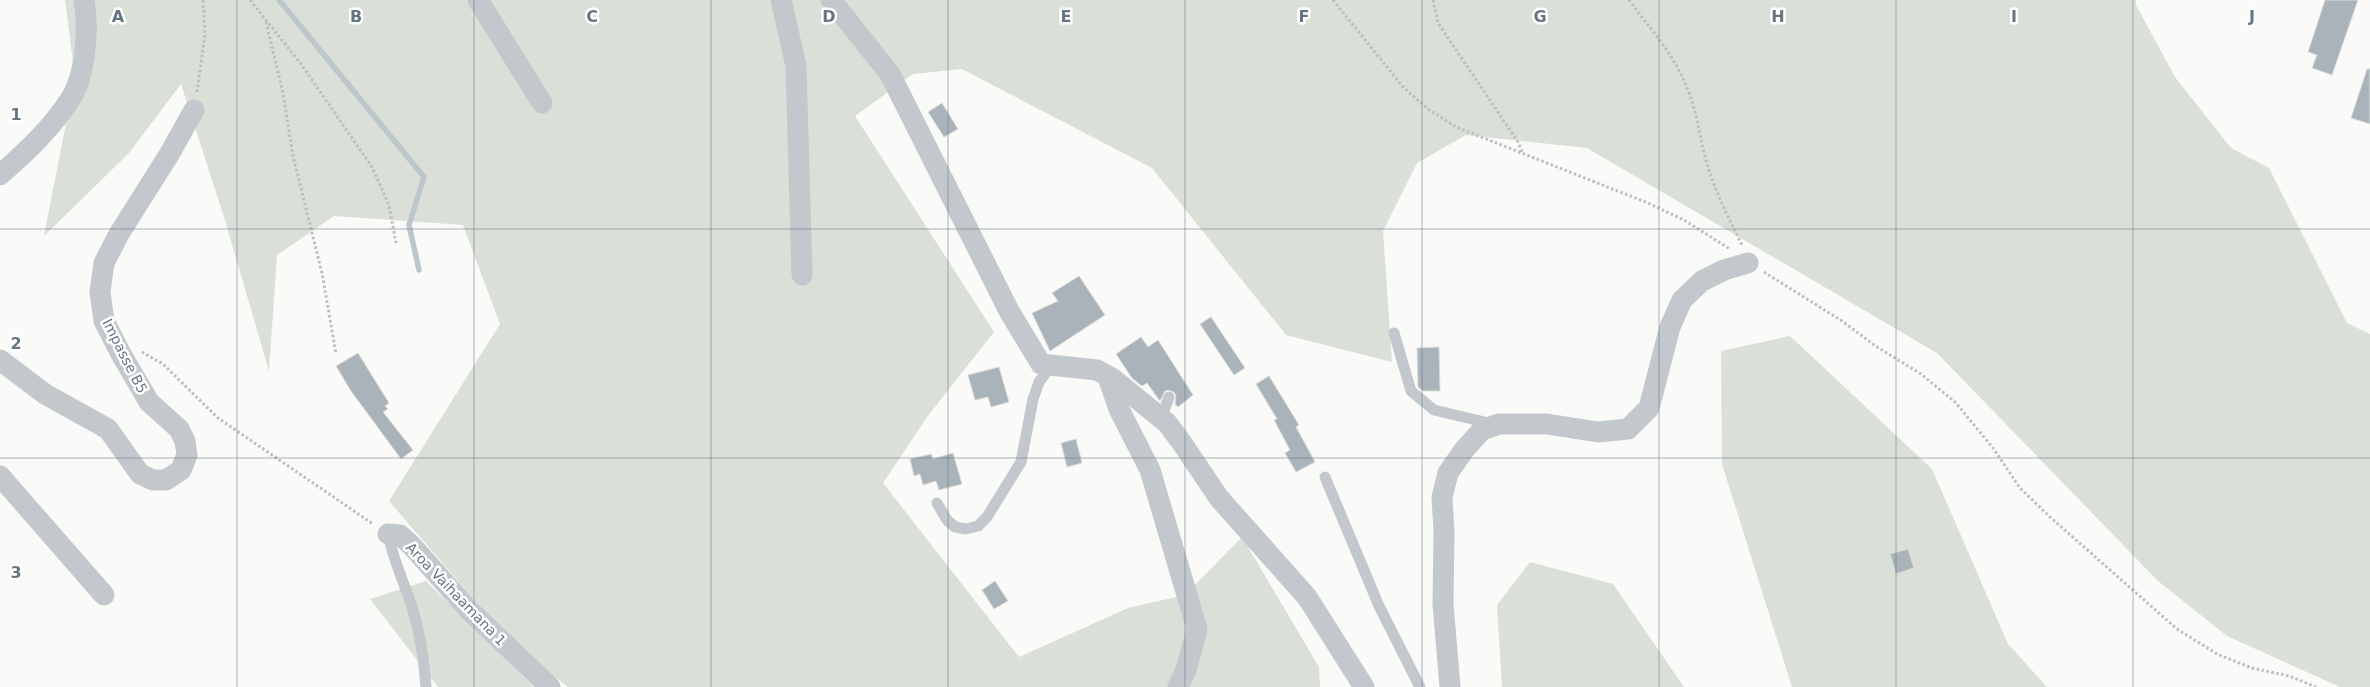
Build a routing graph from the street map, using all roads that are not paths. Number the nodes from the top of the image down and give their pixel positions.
1 (84, 0) edge
2 (478, 0) edge
3 (781, 0) edge
4 (831, 0) edge
5 (542, 103) dead end
6 (194, 110) road end
7 (0, 175) edge
8 (1750, 265) road end
9 (802, 275) dead end
10 (1394, 333) dead end
11 (0, 360) edge
12 (1051, 366) junction
13 (1108, 377) junction
14 (1169, 397) dead end
15 (1161, 419) junction
16 (1496, 425) junction
17 (0, 476) edge
18 (1325, 477) dead end
19 (937, 503) dead end
20 (388, 534) joint
21 (104, 595) dead end
22 (426, 687) edge
23 (550, 687) edge
24 (1178, 687) edge
25 (1364, 687) edge
26 (1420, 687) edge
27 (1450, 687) edge

1 - 7 street
2 - 5 street
3 - 9 street
4 - 12 street
6 - 11 street, Impasse B5
8 - 16 street
10 - 16 lane
12 - 13 street
12 - 19 lane
13 - 15 street
13 - 24 street
14 - 15 lane
15 - 25 street
16 - 27 street
17 - 21 street
18 - 26 lane
20 - 22 lane, Aroa Vaihaamana 1
20 - 23 street, Aroa Vaihaamana 1

